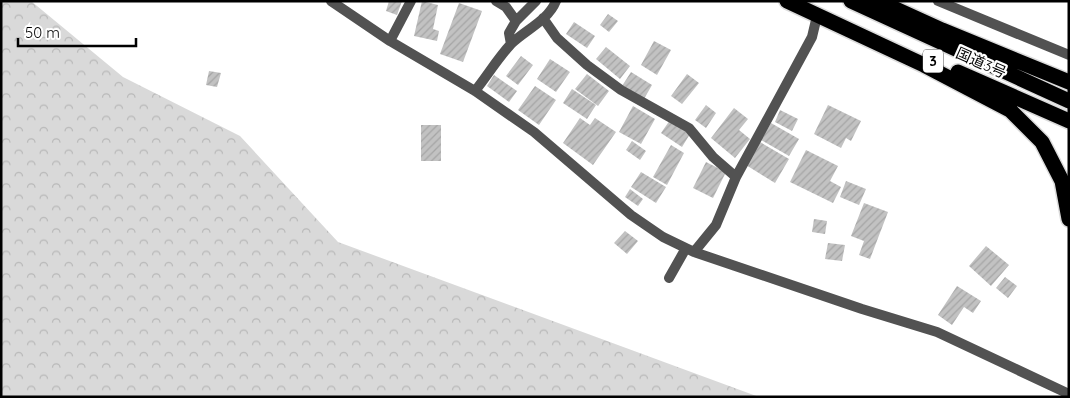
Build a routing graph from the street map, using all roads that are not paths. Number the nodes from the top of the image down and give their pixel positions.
1 (331, 1) edge
2 (411, 1) edge
3 (496, 1) edge
4 (536, 1) edge
5 (556, 1) edge
6 (787, 1) edge
7 (797, 1) edge
8 (851, 1) edge
9 (878, 1) edge
10 (938, 1) edge
11 (817, 16) junction
12 (543, 18) junction
13 (516, 21) junction
14 (390, 41) junction
15 (511, 44) junction
16 (1069, 55) edge
17 (1069, 82) edge
18 (475, 91) junction
19 (1069, 101) edge
20 (1069, 121) edge
21 (736, 177) junction
22 (1069, 219) edge
23 (688, 252) junction
24 (669, 278) dead end
25 (1069, 394) edge

1 - 14 street
2 - 14 street
3 - 13 street
4 - 13 street
5 - 12 street
6 - 11 highway
7 - 20 highway, 国道3号 / 3
8 - 19 highway, 国道3号 / 3
9 - 17 highway
10 - 16 street
11 - 21 street
11 - 22 highway
12 - 15 street
12 - 21 street
13 - 15 street
14 - 18 street
15 - 18 street
18 - 23 street
21 - 23 street
23 - 24 street
23 - 25 street

